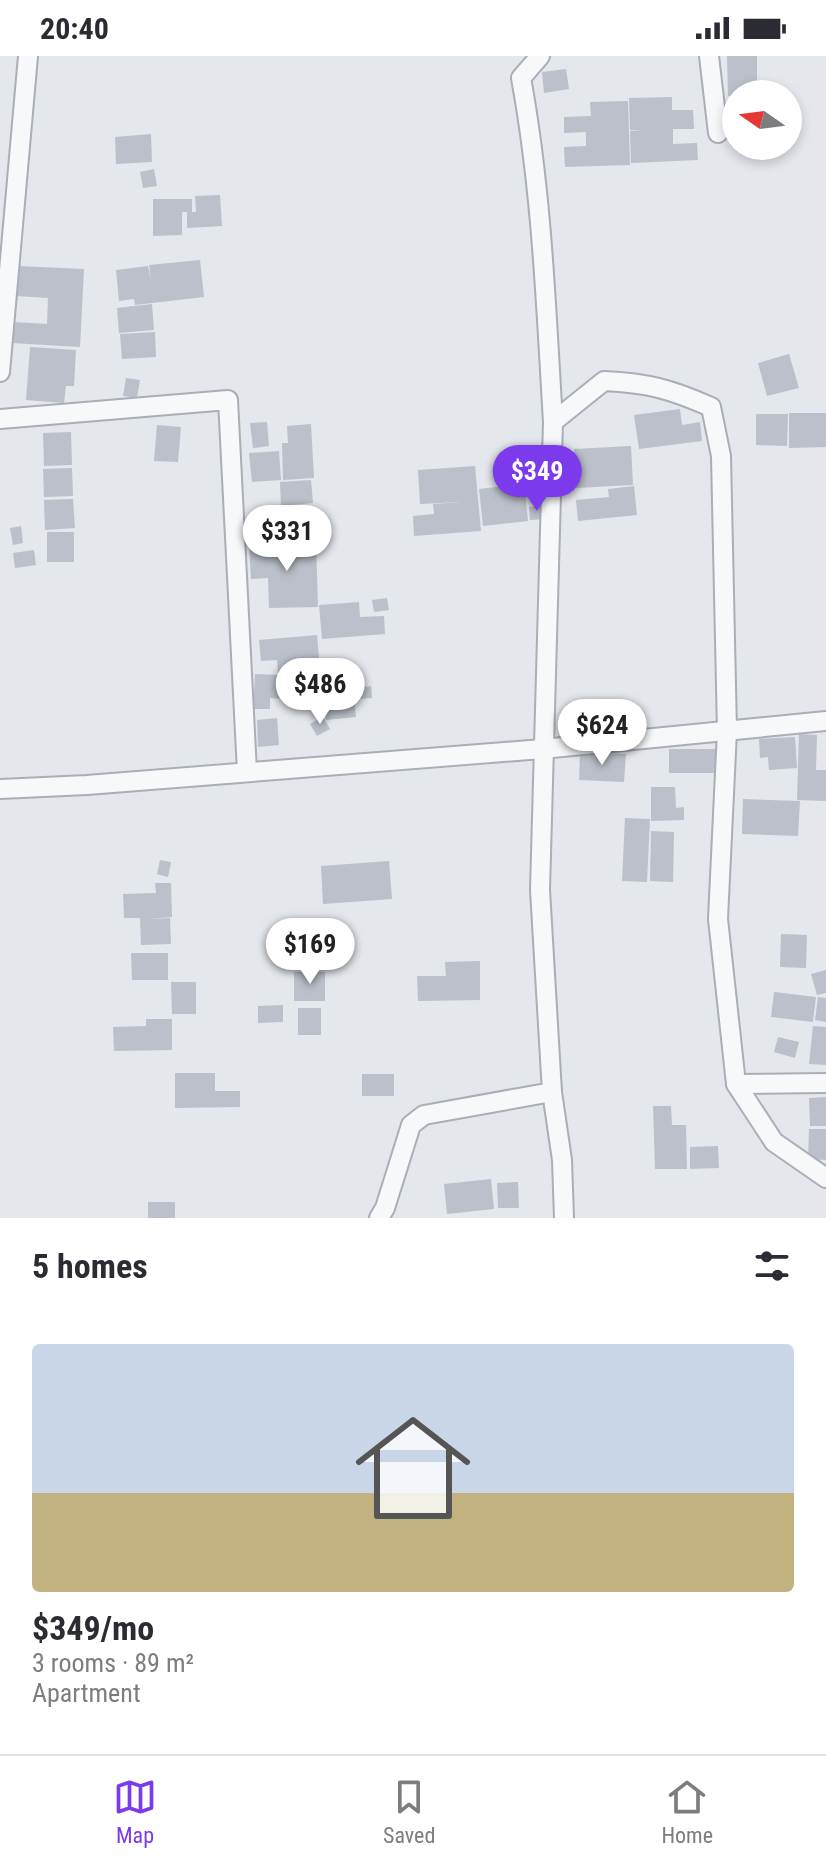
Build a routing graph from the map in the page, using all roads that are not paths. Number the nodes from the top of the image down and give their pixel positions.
1 (28, 56) edge
2 (540, 56) edge
3 (709, 56) edge
4 (718, 133) dead end
5 (0, 372) edge
6 (0, 419) edge
7 (553, 422) junction
8 (826, 721) edge
9 (727, 731) junction
10 (542, 749) junction
11 (247, 772) junction
12 (0, 789) edge
13 (826, 1083) edge
14 (736, 1084) junction
15 (552, 1092) junction
16 (826, 1178) edge
17 (379, 1218) edge
18 (564, 1218) edge

1 - 5 street
2 - 7 street
3 - 4 street
6 - 11 street
7 - 9 street
7 - 10 street
8 - 9 street
9 - 10 street
9 - 14 street
10 - 11 street
10 - 15 street
11 - 12 street
13 - 14 street
14 - 16 street
15 - 17 street
15 - 18 street

